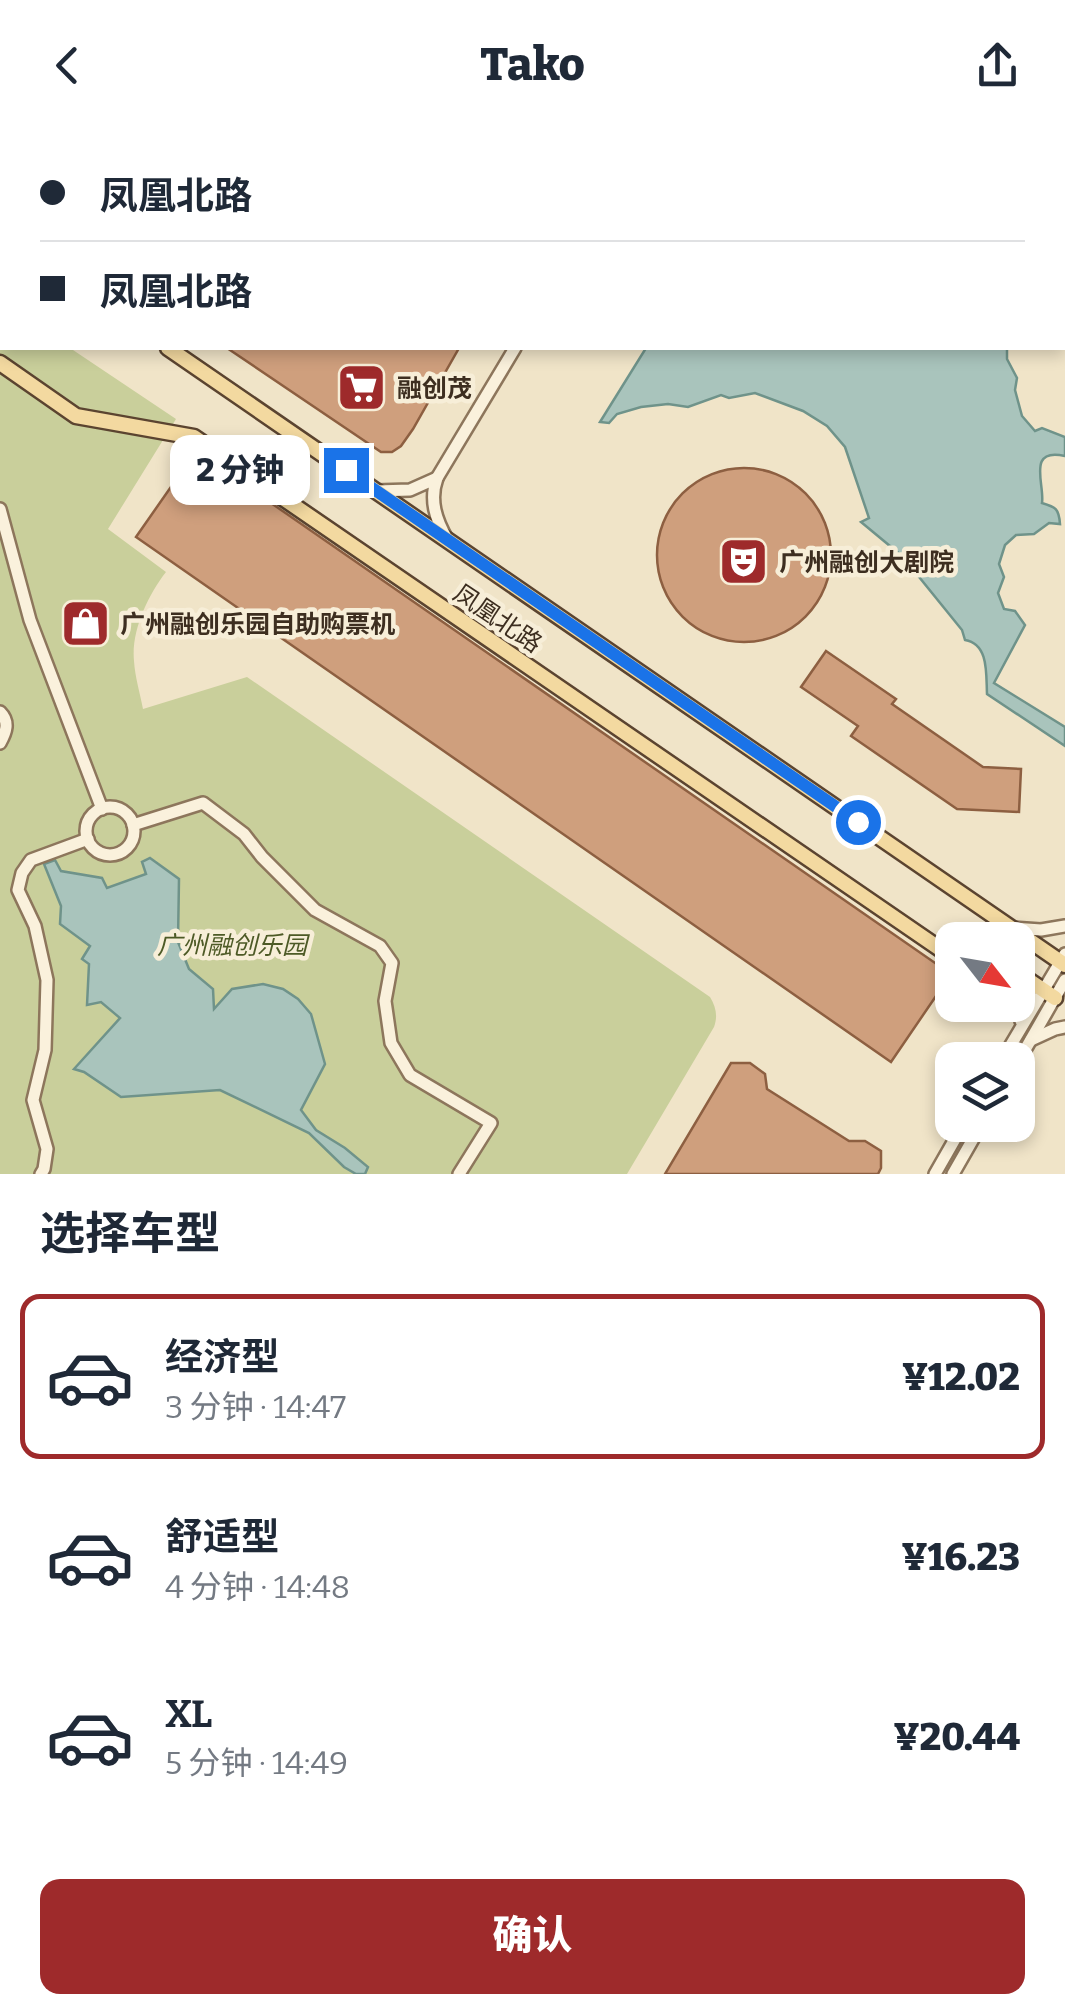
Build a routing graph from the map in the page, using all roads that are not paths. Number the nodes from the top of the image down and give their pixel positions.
1 (171, 350) edge
2 (514, 350) edge
3 (0, 364) edge
4 (437, 478) junction
5 (376, 490) junction
6 (0, 510) edge
7 (447, 539) junction
8 (0, 712) edge
9 (0, 743) edge
10 (102, 809) junction
11 (133, 825) junction
12 (88, 839) junction
13 (1002, 922) edge
14 (1065, 926) edge
15 (1035, 930) edge
16 (1035, 943) edge
17 (935, 946) edge
18 (1063, 960) edge
19 (1065, 980) edge
20 (1054, 998) edge
21 (1020, 1022) edge
22 (1065, 1027) edge
23 (1016, 1036) junction
24 (1031, 1040) joint
25 (1012, 1042) edge
26 (953, 1142) edge
27 (971, 1142) edge
28 (41, 1174) edge
29 (460, 1174) edge
30 (935, 1174) edge
31 (953, 1174) edge

1 - 5 main road, 凤凰北路
2 - 4 street
3 - 17 main road, 凤凰北路
4 - 5 street
4 - 7 street
5 - 7 main road, 凤凰北路
6 - 10 street
7 - 13 main road, 凤凰北路
8 - 9 street
10 - 11 street
10 - 12 street
11 - 12 street
11 - 29 street
12 - 28 street
14 - 15 street
16 - 18 main road, 凤凰北路
18 - 20 street
19 - 20 street
20 - 23 street
20 - 24 street
21 - 23 street
22 - 24 street
23 - 25 street
26 - 30 street
27 - 31 street

